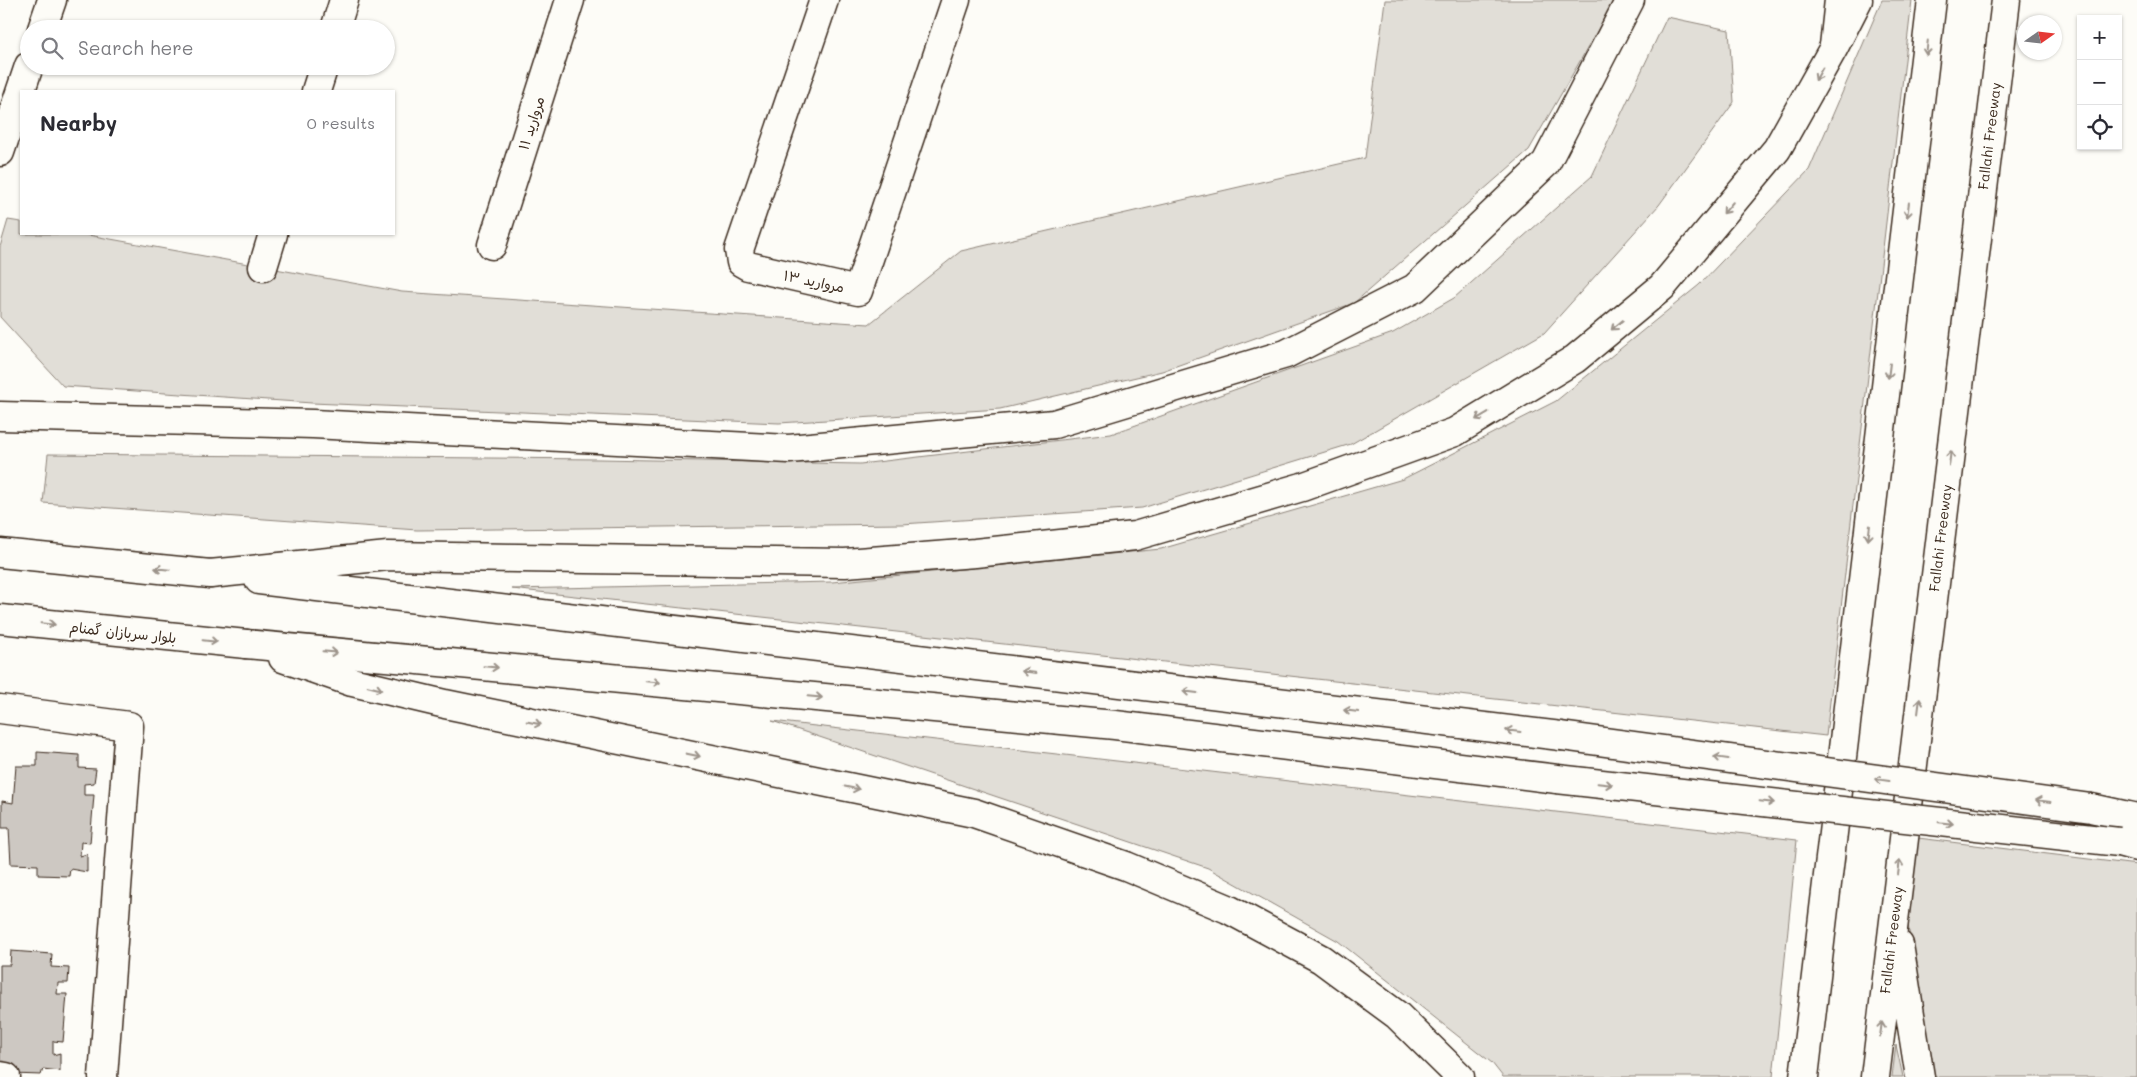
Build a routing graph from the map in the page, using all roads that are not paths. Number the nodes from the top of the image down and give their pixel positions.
1 (52, 0) edge
2 (344, 0) edge
3 (570, 0) edge
4 (824, 0) edge
5 (956, 0) edge
6 (1630, 0) edge
7 (1839, 0) edge
8 (1858, 0) edge
9 (1932, 0) edge
10 (2006, 0) edge
11 (45, 20) edge
12 (338, 20) edge
13 (1833, 50) junction
14 (26, 75) edge
15 (321, 75) edge
16 (21, 90) edge
17 (316, 90) edge
18 (20, 93) edge
19 (0, 152) edge
20 (273, 235) edge
21 (492, 246) dead end
22 (263, 267) dead end
23 (0, 416) edge
24 (0, 553) edge
25 (210, 574) junction
26 (0, 619) edge
27 (246, 644) junction
28 (0, 709) edge
29 (2137, 818) edge
30 (2128, 844) edge
31 (1894, 912) junction
32 (0, 1076) edge
33 (6, 1077) edge
34 (103, 1077) edge
35 (1460, 1077) edge
36 (1804, 1077) edge
37 (1875, 1077) edge
38 (1920, 1077) edge

1 - 11 main road
2 - 12 main road
3 - 21 main road, مروارید ۱۱
4 - 5 main road, مروارید ۱۳
6 - 23 main road
7 - 13 main road
8 - 13 main road
9 -> 36 main road
31 -> 10 main road, Fallahi Freeway
13 -> 25 main road
14 - 16 main road
15 - 17 main road
18 - 19 main road
20 - 22 main road
25 -> 24 main road
29 -> 25 main road, bridge
26 -> 27 main road, بلوار سربازان گمنام
27 -> 30 main road, bridge
27 -> 35 main road
28 - 34 main road
37 -> 31 main road, Fallahi Freeway
31 - 38 main road
32 - 33 main road

